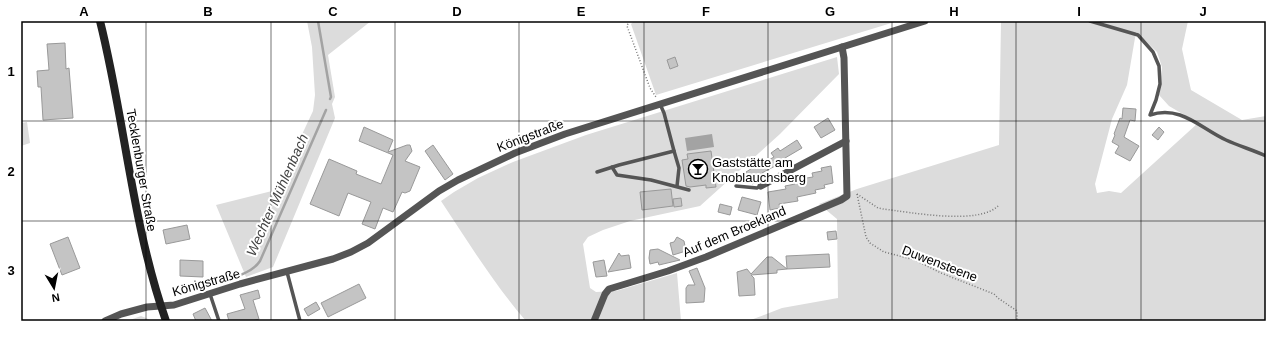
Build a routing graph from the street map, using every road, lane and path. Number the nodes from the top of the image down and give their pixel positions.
1 (100, 21) edge
2 (629, 21) edge
3 (925, 21) edge
4 (1090, 21) edge
5 (842, 47) junction
6 (660, 104) junction
7 (846, 141) junction
8 (674, 151) junction
9 (1266, 156) edge
10 (612, 167) junction
11 (597, 172) dead end
12 (677, 186) junction
13 (736, 186) dead end
14 (761, 186) joint
15 (689, 190) dead end
16 (999, 205) dead end
17 (287, 272) junction
18 (210, 294) junction
19 (161, 306) junction
20 (105, 321) edge
21 (166, 321) edge
22 (219, 321) edge
23 (300, 321) edge
24 (594, 321) edge
25 (1017, 321) edge

1 - 19 main road, Tecklenburger Straße
2 - 6 path
3 - 5 street, Königstraße
4 - 9 lane
5 - 6 street, Königstraße
5 - 7 street, Auf dem Broekland
6 - 8 lane
6 - 17 street, Königstraße
7 - 14 street
7 - 24 street, Auf dem Broekland
8 - 10 lane
8 - 12 lane
10 - 11 lane
10 - 12 lane
12 - 15 lane
13 - 14 lane
16 - 25 path, Duwensteene
17 - 18 street, Königstraße
17 - 23 lane
18 - 19 street, Königstraße
18 - 22 lane
19 - 20 street, Königstraße
19 - 21 main road, Tecklenburger Straße

